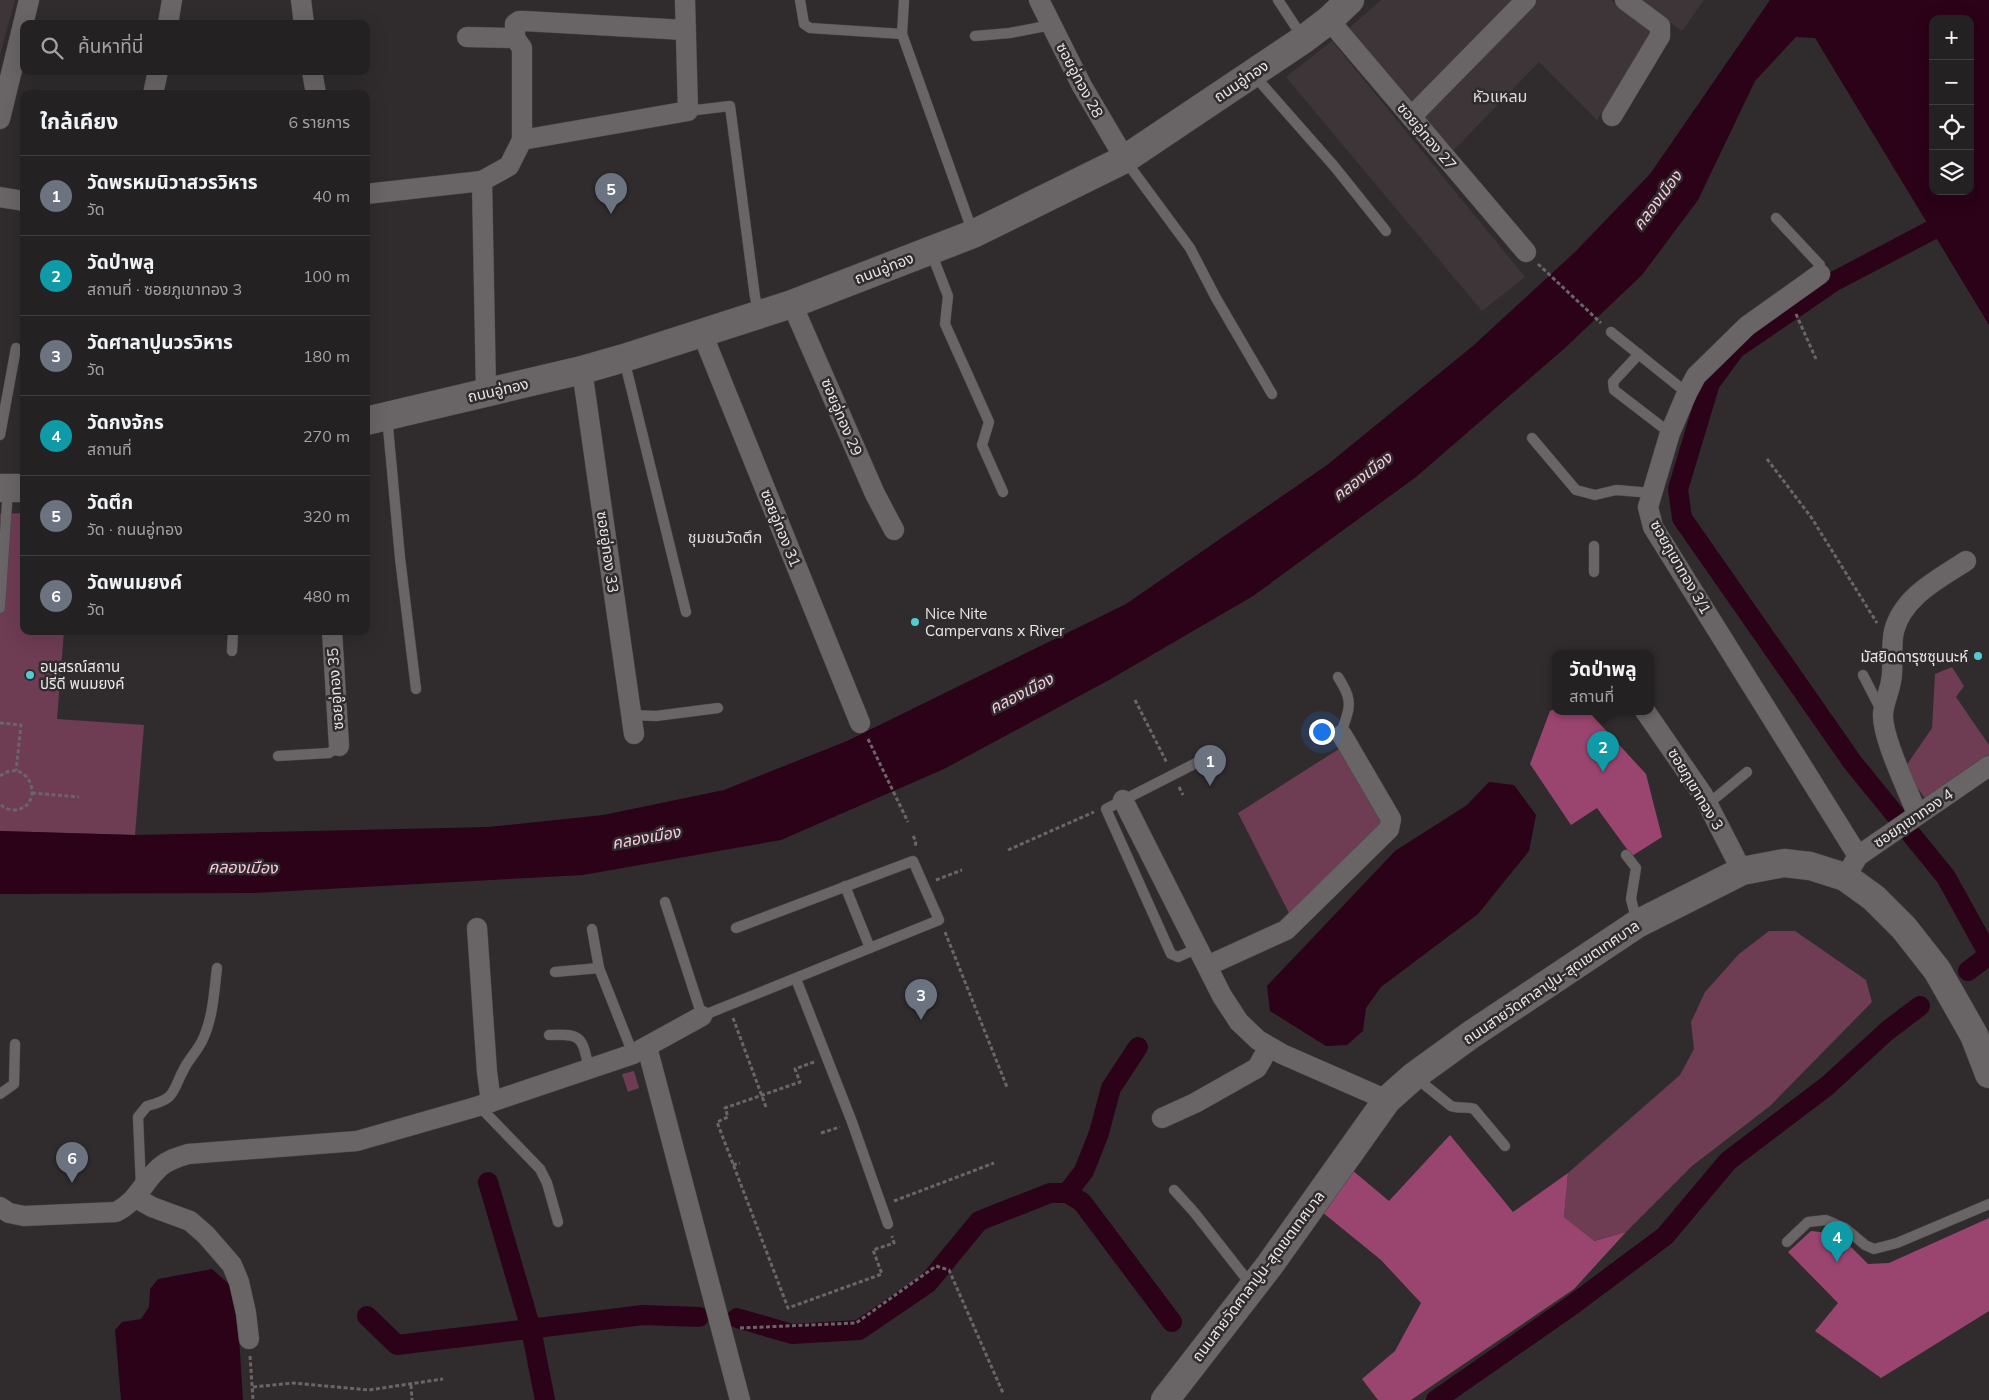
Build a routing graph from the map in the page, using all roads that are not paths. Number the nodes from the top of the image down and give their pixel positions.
1 (29, 0) edge
2 (172, 0) edge
3 (301, 0) edge
4 (685, 0) edge
5 (800, 0) edge
6 (904, 0) edge
7 (1039, 0) edge
8 (1278, 0) edge
9 (1350, 0) edge
10 (1526, 0) edge
11 (1625, 0) edge
12 (24, 20) edge
13 (169, 20) edge
14 (304, 20) edge
15 (1328, 20) junction
16 (1051, 25) junction
17 (685, 30) junction
18 (902, 34) junction
19 (975, 36) dead end
20 (20, 37) edge
21 (467, 37) dead end
22 (515, 38) junction
23 (1304, 38) junction
24 (1253, 73) junction
25 (157, 75) edge
26 (313, 75) edge
27 (154, 90) edge
28 (315, 90) edge
29 (688, 111) junction
30 (1612, 116) dead end
31 (1411, 117) junction
32 (0, 119) edge
33 (522, 140) junction
34 (1125, 159) junction
35 (482, 181) junction
36 (370, 194) edge
37 (0, 197) edge
38 (20, 200) edge
39 (1776, 218) dead end
40 (1386, 231) dead end
41 (973, 234) junction
42 (930, 251) junction
43 (1526, 252) road end
44 (1820, 274) joint
45 (792, 304) junction
46 (760, 314) junction
47 (1611, 332) road end
48 (702, 333) junction
49 (16, 348) dead end
50 (1639, 354) junction
51 (624, 358) junction
52 (582, 370) junction
53 (486, 392) junction
54 (1687, 392) junction
55 (1272, 394) dead end
56 (376, 418) edge
57 (1670, 433) junction
58 (0, 435) edge
59 (1532, 438) dead end
60 (10, 489) edge
61 (1003, 492) dead end
62 (1652, 493) junction
63 (894, 530) dead end
64 (1594, 546) dead end
65 (1966, 561) dead end
66 (1594, 572) dead end
67 (0, 608) edge
68 (686, 612) dead end
69 (232, 635) edge
70 (332, 635) edge
71 (232, 651) dead end
72 (1863, 674) dead end
73 (1338, 677) dead end
74 (416, 689) dead end
75 (718, 708) dead end
76 (1883, 713) junction
77 (1649, 715) edge
78 (860, 723) road end
79 (633, 724) joint
80 (1342, 735) joint
81 (339, 746) joint
82 (278, 756) dead end
83 (1200, 761) dead end
84 (1989, 766) edge
85 (1747, 772) dead end
86 (1114, 804) joint
87 (1708, 804) junction
88 (1916, 815) junction
89 (1626, 855) dead end
90 (1852, 866) junction
91 (1742, 870) junction
92 (844, 886) junction
93 (665, 902) dead end
94 (1637, 924) junction
95 (476, 928) dead end
96 (736, 928) dead end
97 (592, 929) dead end
98 (870, 948) junction
99 (1207, 966) junction
100 (217, 968) dead end
101 (599, 968) junction
102 (555, 972) dead end
103 (796, 979) junction
104 (702, 1016) junction
105 (1981, 1031) edge
106 (549, 1035) dead end
107 (15, 1044) dead end
108 (1268, 1047) junction
109 (640, 1050) junction
110 (589, 1069) junction
111 (1989, 1074) edge
112 (1414, 1076) junction
113 (0, 1094) edge
114 (1386, 1100) junction
115 (485, 1104) junction
116 (1162, 1118) dead end
117 (1505, 1146) dead end
118 (1174, 1190) dead end
119 (139, 1194) junction
120 (1989, 1204) edge
121 (0, 1208) edge
122 (558, 1222) dead end
123 (888, 1224) road end
124 (1786, 1242) dead end
125 (1252, 1287) junction
126 (249, 1339) road end
127 (740, 1400) edge
128 (1165, 1400) edge

1 - 12 street
2 - 13 street
3 - 14 street
4 - 17 street
5 - 18 lane
6 - 18 lane
7 - 16 street, ซอยอู่ทอง 28
8 - 23 lane
9 - 15 street, ถนนอู่ทอง
10 - 31 street
11 - 30 street
15 - 23 street, ถนนอู่ทอง
15 - 31 street, ซอยอู่ทอง 27
16 - 19 lane
16 - 34 street, ซอยอู่ทอง 28
17 - 22 street
17 - 29 street
18 - 41 lane
20 - 32 street
21 - 22 street
22 - 33 street
23 - 24 street, ถนนอู่ทอง
24 - 34 street, ถนนอู่ทอง
24 - 40 lane
25 - 27 street
26 - 28 street
29 - 33 street
29 - 46 lane
31 - 43 street, ซอยอู่ทอง 27
33 - 35 street
34 - 41 street, ถนนอู่ทอง
34 - 55 lane
35 - 36 street
35 - 53 street
37 - 38 street
39 - 44 lane
41 - 42 street, ถนนอู่ทอง
42 - 45 street, ถนนอู่ทอง
42 - 61 lane
44 - 54 street, ซอยภูเขาทอง 3/1
45 - 46 street, ถนนอู่ทอง
45 - 63 street, ซอยอู่ทอง 29
46 - 48 street, ถนนอู่ทอง
47 - 50 lane
48 - 51 street, ถนนอู่ทอง
48 - 78 street, ซอยอู่ทอง 31
49 - 58 lane
50 - 54 lane
50 - 57 lane
51 - 52 street, ถนนอู่ทอง
51 - 68 lane
52 - 53 street, ถนนอู่ทอง
52 - 79 street, ซอยอู่ทอง 33
53 - 56 street, ถนนอู่ทอง
54 - 57 street, ซอยภูเขาทอง 3/1
56 - 74 lane
57 - 62 street, ซอยภูเขาทอง 3/1
59 - 62 lane
60 - 67 lane
62 - 90 street, ซอยภูเขาทอง 3/1
64 - 66 lane
65 - 76 street
69 - 71 lane
70 - 81 street, ซอยอู่ทอง 35
72 - 76 lane
73 - 80 lane
75 - 79 lane
76 - 88 street
77 - 87 street, ซอยภูเขาทอง 3
80 - 99 street
81 - 82 lane
83 - 86 lane
84 - 88 street, ซอยภูเขาทอง 4
85 - 87 lane
86 - 99 street
87 - 91 street, ซอยภูเขาทอง 3
88 - 90 street, ซอยภูเขาทอง 4
89 - 94 lane
90 - 91 street, ถนนสายวัดศาลาปูน-สุดเขตเทศบาล
90 - 105 street, ถนนสายวัดศาลาปูน-สุดเขตเทศบาล
91 - 94 street, ถนนสายวัดศาลาปูน-สุดเขตเทศบาล
92 - 96 lane
92 - 98 lane
92 - 98 lane
93 - 104 lane
94 - 112 street, ถนนสายวัดศาลาปูน-สุดเขตเทศบาล
95 - 115 street
97 - 101 lane
98 - 103 lane
99 - 108 street
100 - 119 lane
101 - 102 lane
101 - 109 lane
103 - 104 lane
103 - 123 lane
104 - 109 street
105 - 111 street, ถนนสายวัดศาลาปูน-สุดเขตเทศบาล
106 - 110 lane
107 - 113 lane
108 - 114 street
108 - 116 street
109 - 110 street
109 - 127 street
110 - 115 street
112 - 114 street, ถนนสายวัดศาลาปูน-สุดเขตเทศบาล
112 - 117 lane
114 - 125 street, ถนนสายวัดศาลาปูน-สุดเขตเทศบาล
115 - 119 street
115 - 122 lane
118 - 125 lane
119 - 121 street
119 - 126 street
120 - 124 lane
125 - 128 street, ถนนสายวัดศาลาปูน-สุดเขตเทศบาล

